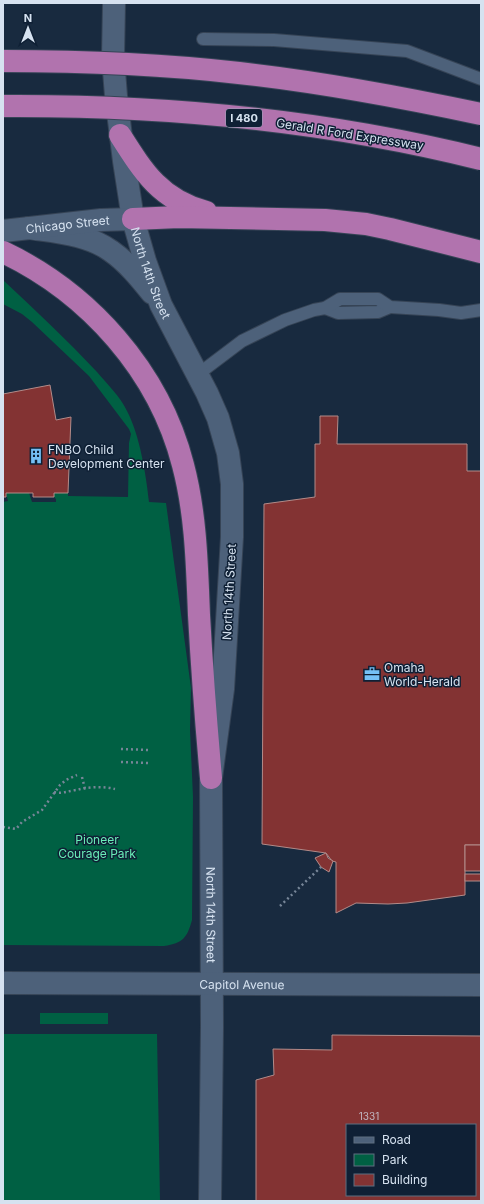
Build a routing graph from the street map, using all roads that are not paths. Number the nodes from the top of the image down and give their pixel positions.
1 (114, 3) edge
2 (203, 38) dead end
3 (3, 62) edge
4 (481, 79) edge
5 (3, 106) edge
6 (481, 114) edge
7 (120, 135) junction
8 (481, 159) edge
9 (133, 218) junction
10 (237, 218) junction
11 (29, 228) junction
12 (3, 230) edge
13 (473, 250) edge
14 (3, 252) edge
15 (161, 305) junction
16 (481, 310) edge
17 (197, 375) junction
18 (211, 778) junction
19 (3, 983) edge
20 (212, 983) junction
21 (481, 985) edge
22 (210, 1201) edge

1 - 7 main road, North 14th Street
2 - 4 lane
3 - 6 highway, bridge
5 - 8 highway, Gerald R Ford Expressway / I 480, bridge
7 - 9 main road, North 14th Street
7 - 10 highway
9 - 10 highway
9 - 11 main road, Chicago Street
9 - 15 main road, North 14th Street
10 - 13 highway
11 - 12 main road, Chicago Street
11 - 15 main road
14 - 18 highway
15 - 17 main road, North 14th Street
16 - 17 lane
17 - 18 main road, North 14th Street
18 - 20 main road, North 14th Street
19 - 20 main road, Capitol Avenue
20 - 21 main road, Capitol Avenue
20 - 22 main road, North 14th Street

